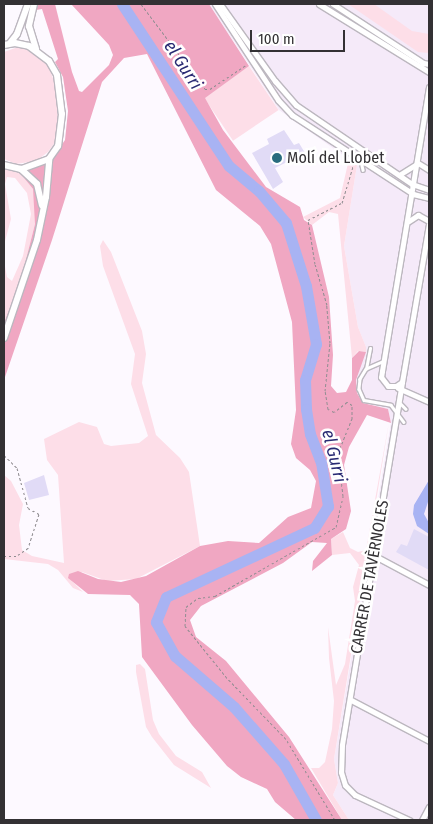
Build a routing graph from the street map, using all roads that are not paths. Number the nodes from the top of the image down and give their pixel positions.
1 (28, 4) edge
2 (34, 4) edge
3 (215, 4) edge
4 (319, 4) edge
5 (333, 4) edge
6 (222, 5) edge
7 (7, 44) edge
8 (37, 50) junction
9 (429, 64) edge
10 (429, 72) edge
11 (429, 87) edge
12 (428, 99) edge
13 (49, 159) junction
14 (361, 160) junction
15 (418, 163) junction
16 (4, 165) edge
17 (21, 170) junction
18 (363, 170) dead end
19 (429, 170) edge
20 (399, 175) junction
21 (414, 185) junction
22 (429, 190) edge
23 (413, 194) junction
24 (429, 198) edge
25 (43, 214) junction
26 (429, 223) edge
27 (408, 224) junction
28 (425, 254) junction
29 (429, 260) edge
30 (4, 338) edge
31 (370, 348) dead end
32 (383, 361) junction
33 (366, 369) junction
34 (399, 388) junction
35 (399, 399) junction
36 (429, 402) edge
37 (391, 405) junction
38 (406, 409) dead end
39 (396, 416) junction
40 (404, 422) dead end
41 (375, 556) junction
42 (429, 585) edge
43 (351, 700) junction
44 (429, 741) edge
45 (355, 794) junction
46 (353, 802) dead end
47 (429, 808) edge
48 (422, 818) edge
49 (409, 820) edge

1 - 7 street
2 - 8 street
3 - 14 street
4 - 10 street
5 - 9 street
6 - 20 street
7 - 8 street
8 - 13 street
11 - 12 street
12 - 15 street
13 - 17 street
13 - 25 street
14 - 18 lane
14 - 23 street
15 - 19 street
15 - 20 street
15 - 21 street
16 - 17 street
17 - 25 street
20 - 21 street
21 - 22 street
21 - 23 street
23 - 24 street
23 - 27 street
25 - 30 street
26 - 27 street, CARRER DE TAVÈRNOLES
26 - 28 street, CARRER DE TAVÈRNOLES
27 - 32 street
28 - 29 street
28 - 34 street, CARRER DE TAVÈRNOLES
31 - 33 lane
32 - 33 lane
32 - 34 street
33 - 37 lane
34 - 35 street, CARRER DE TAVÈRNOLES
34 - 36 street
35 - 37 lane
35 - 38 lane
35 - 39 street, CARRER DE TAVÈRNOLES
37 - 39 lane
39 - 40 lane
39 - 41 street, CARRER DE TAVÈRNOLES
41 - 42 street
41 - 43 street, CARRER DE TAVÈRNOLES
43 - 44 street
43 - 45 street, CARRER DE TAVÈRNOLES
45 - 46 lane
45 - 49 street
47 - 48 street

